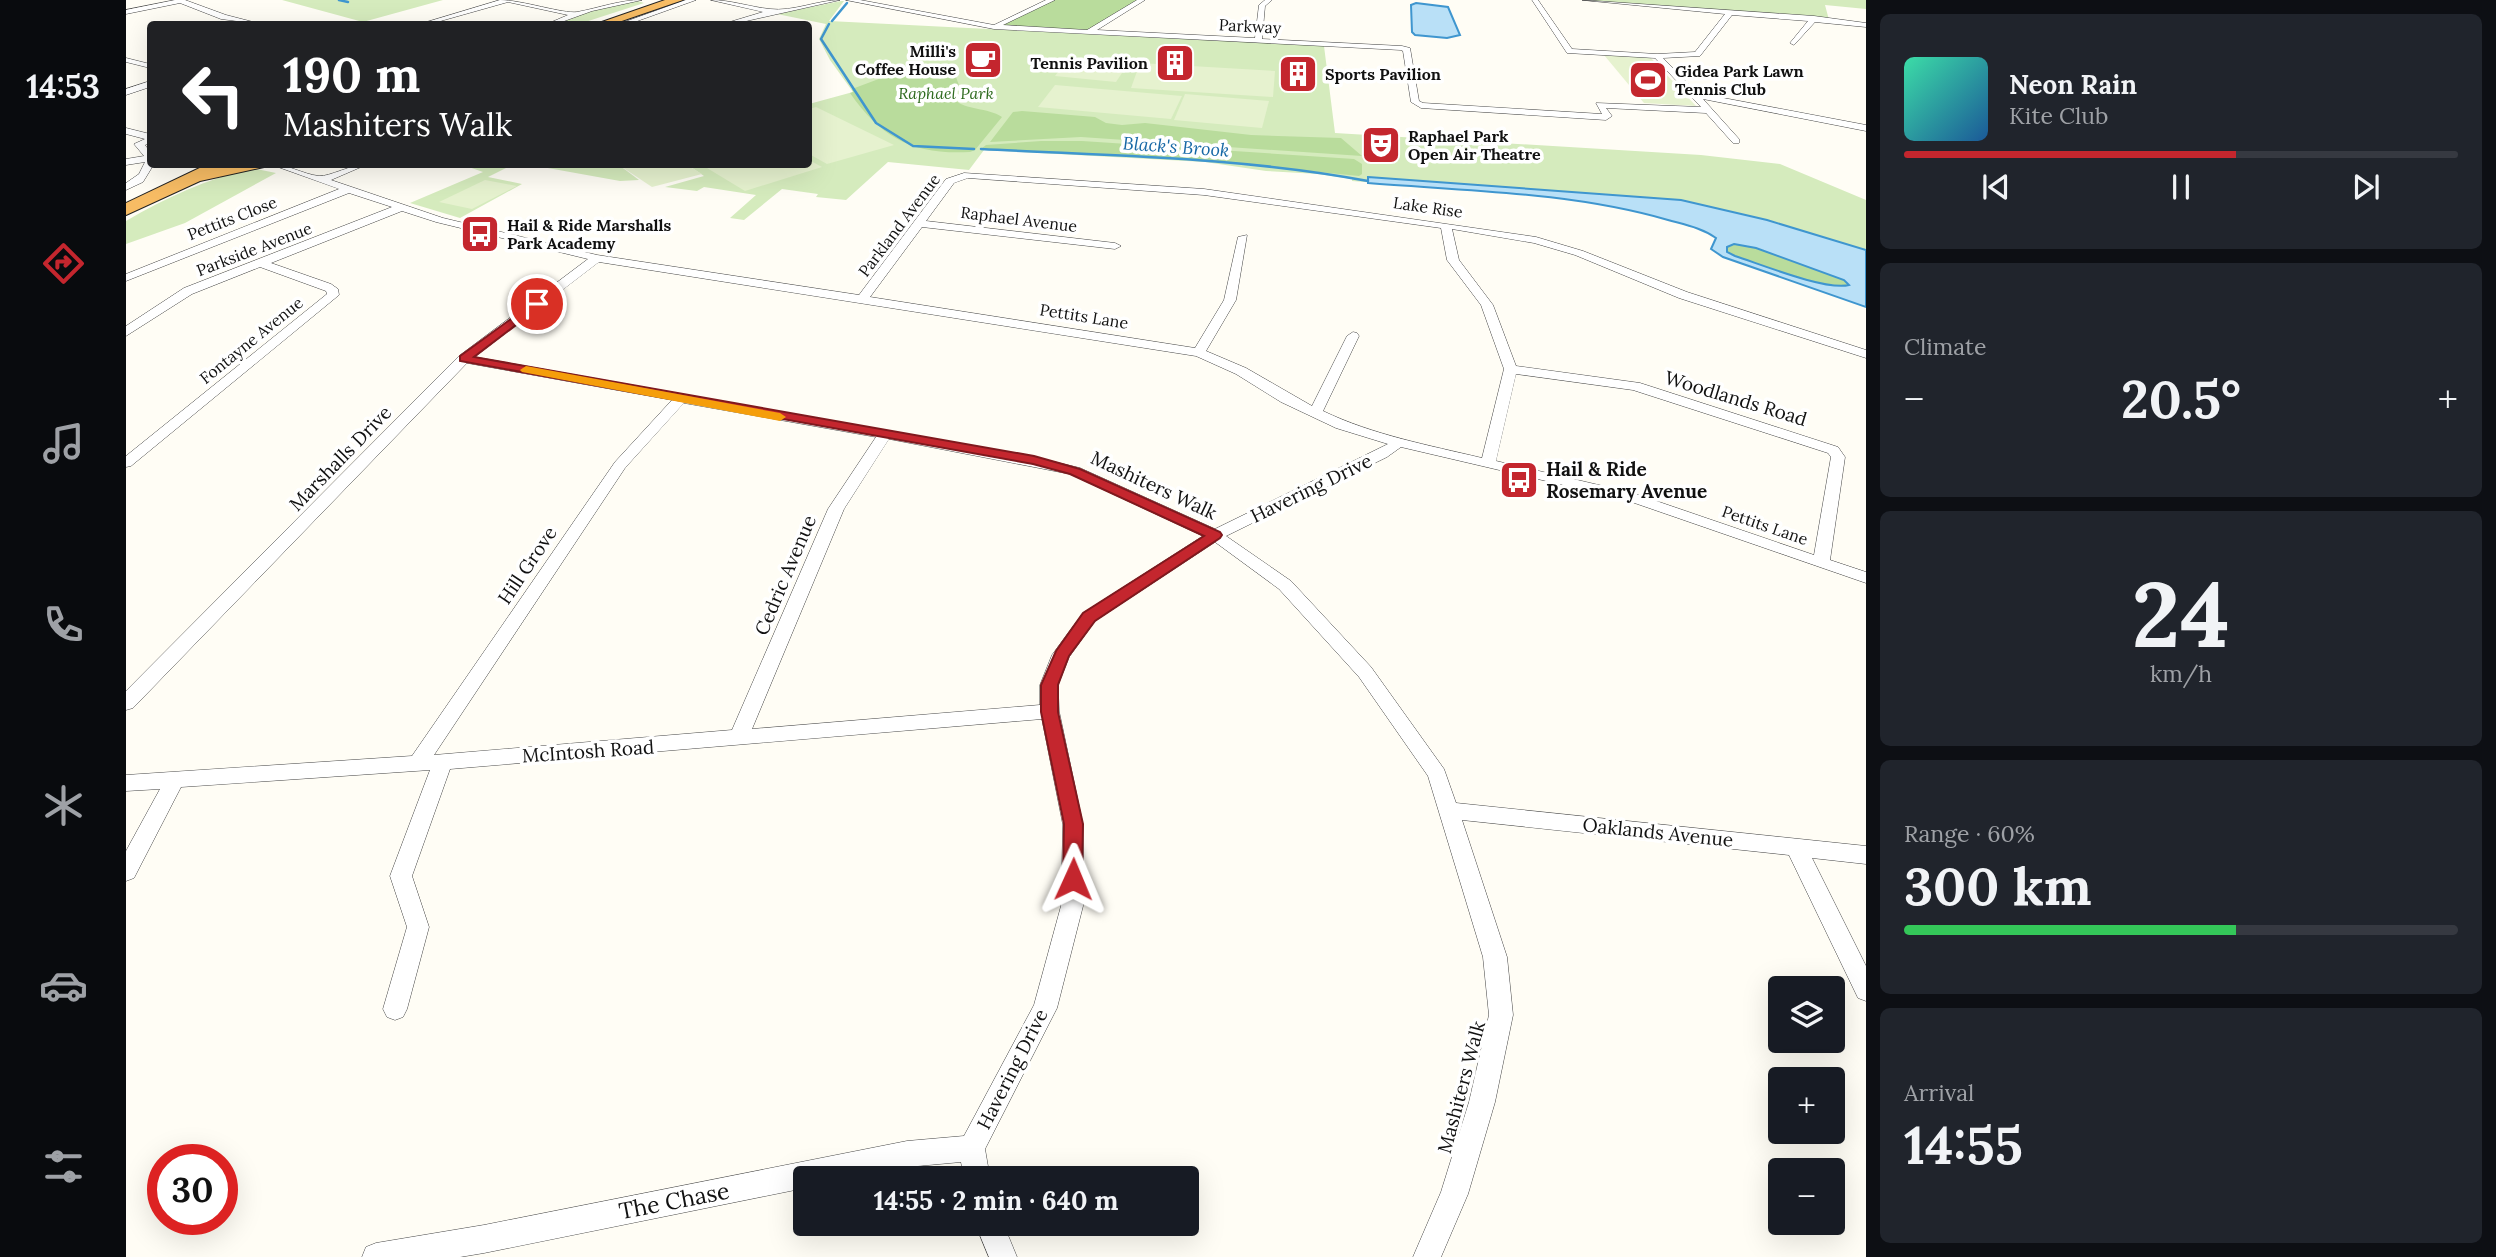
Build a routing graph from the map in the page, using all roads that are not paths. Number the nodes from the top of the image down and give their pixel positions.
1 (507, 0) edge
2 (542, 0) edge
3 (639, 0) edge
4 (655, 0) edge
5 (677, 0) edge
6 (693, 0) edge
7 (714, 0) edge
8 (740, 0) edge
9 (837, 0) edge
10 (849, 0) edge
11 (1052, 0) edge
12 (1142, 0) edge
13 (1269, 0) edge
14 (1535, 0) edge
15 (1584, 0) edge
16 (180, 1) edge
17 (590, 9) junction
18 (786, 10) junction
19 (126, 12) edge
20 (1730, 12) junction
21 (769, 13) junction
22 (574, 14) junction
23 (1814, 18) junction
24 (247, 21) edge
25 (434, 21) edge
26 (558, 21) edge
27 (595, 21) edge
28 (611, 21) edge
29 (632, 21) edge
30 (738, 21) edge
31 (771, 21) edge
32 (1866, 25) edge
33 (994, 27) junction
34 (1088, 32) junction
35 (1258, 41) junction
36 (1794, 43) dead end
37 (1657, 56) junction
38 (126, 60) edge
39 (147, 65) edge
40 (147, 85) edge
41 (126, 92) edge
42 (1696, 95) junction
43 (1709, 110) junction
44 (1866, 128) edge
45 (126, 131) edge
46 (147, 136) edge
47 (147, 138) edge
48 (1736, 141) dead end
49 (147, 154) edge
50 (147, 158) edge
51 (126, 162) edge
52 (148, 168) edge
53 (206, 168) edge
54 (226, 168) edge
55 (286, 168) edge
56 (354, 168) edge
57 (186, 173) edge
58 (967, 175) joint
59 (322, 180) junction
60 (129, 184) edge
61 (349, 189) junction
62 (126, 202) edge
63 (400, 208) junction
64 (126, 210) edge
65 (918, 223) junction
66 (1446, 225) junction
67 (1243, 237) dead end
68 (1115, 246) dead end
69 (597, 258) junction
70 (261, 263) junction
71 (126, 278) edge
72 (861, 301) junction
73 (126, 332) edge
74 (1353, 336) dead end
75 (1199, 353) junction
76 (1866, 354) edge
77 (464, 359) junction
78 (1511, 369) junction
79 (681, 398) junction
80 (1315, 414) junction
81 (885, 435) junction
82 (1396, 442) junction
83 (126, 463) edge
84 (1488, 463) junction
85 (1214, 535) junction
86 (1821, 564) junction
87 (1866, 578) edge
88 (126, 703) edge
89 (1050, 712) junction
90 (738, 739) junction
91 (443, 762) junction
92 (418, 763) junction
93 (175, 779) junction
94 (126, 783) edge
95 (1449, 810) junction
96 (1795, 846) junction
97 (1866, 855) edge
98 (126, 872) edge
99 (1866, 990) edge
100 (394, 1009) dead end
101 (972, 1148) junction
102 (975, 1166) edge
103 (994, 1236) edge
104 (376, 1257) edge
105 (1003, 1257) edge
106 (1427, 1257) edge

1 - 22 street
1 - 25 street
2 - 17 street
3 - 17 street
4 - 27 highway
5 - 28 highway
6 - 29 street
7 - 21 street
8 - 18 street
9 - 18 street
10 - 33 street, Parkway
11 - 33 street
12 - 34 street
13 - 35 street
14 - 37 street
15 - 20 street
16 - 19 street
16 - 24 street
17 - 22 street
18 - 21 street
20 - 23 street
20 - 37 street
21 - 30 street
21 - 31 street
22 - 26 street
23 - 32 street
23 - 36 street
33 - 34 street, Parkway
34 - 35 street, Parkway
35 - 43 street, Parkway
37 - 42 street
38 - 39 street
40 - 41 street
42 - 43 street
42 - 44 street
43 - 48 street
45 - 46 street
47 - 49 street
50 - 51 street
52 - 60 street
53 - 57 highway
54 - 57 highway
55 - 59 street, Pettits Lane
56 - 59 street
57 - 62 highway
57 - 64 highway
58 - 65 street, Parkland Avenue
58 - 66 street, Lake Rise
59 - 61 street, Pettits Lane
61 - 63 street, Pettits Lane
61 - 71 street, Pettits Close
63 - 69 street, Pettits Lane
63 - 70 street, Parkside Avenue
65 - 68 street, Raphael Avenue
65 - 72 street, Parkland Avenue
66 - 76 street, Lake Rise
66 - 78 street
67 - 75 street
69 - 72 street, Pettits Lane
69 - 77 street, Marshalls Drive
70 - 73 street, Parkside Avenue
70 - 83 street, Fontayne Avenue
72 - 75 street, Pettits Lane
74 - 80 street
75 - 80 street, Pettits Lane
77 - 79 street, Mashiters Walk
77 - 88 street, Marshalls Drive
78 - 84 street
78 - 86 street, Woodlands Road
79 - 81 street, Mashiters Walk
79 - 92 street, Hill Grove
80 - 82 street, Pettits Lane
81 - 85 street, Mashiters Walk
81 - 90 street, Cedric Avenue
82 - 84 street, Pettits Lane
82 - 85 street, Havering Drive
84 - 86 street, Pettits Lane
85 - 89 street, Havering Drive
85 - 95 street, Mashiters Walk
86 - 87 street, Pettits Lane
89 - 90 street, McIntosh Road
89 - 101 street, Havering Drive
90 - 91 street, McIntosh Road
91 - 92 street, McIntosh Road
91 - 100 street
92 - 93 street, McIntosh Road
93 - 94 street, McIntosh Road
93 - 98 street
95 - 96 street, Oaklands Avenue
95 - 106 street, Mashiters Walk
96 - 97 street, Oaklands Avenue
96 - 99 street
101 - 102 street, Havering Drive
101 - 104 street, The Chase
103 - 105 street

